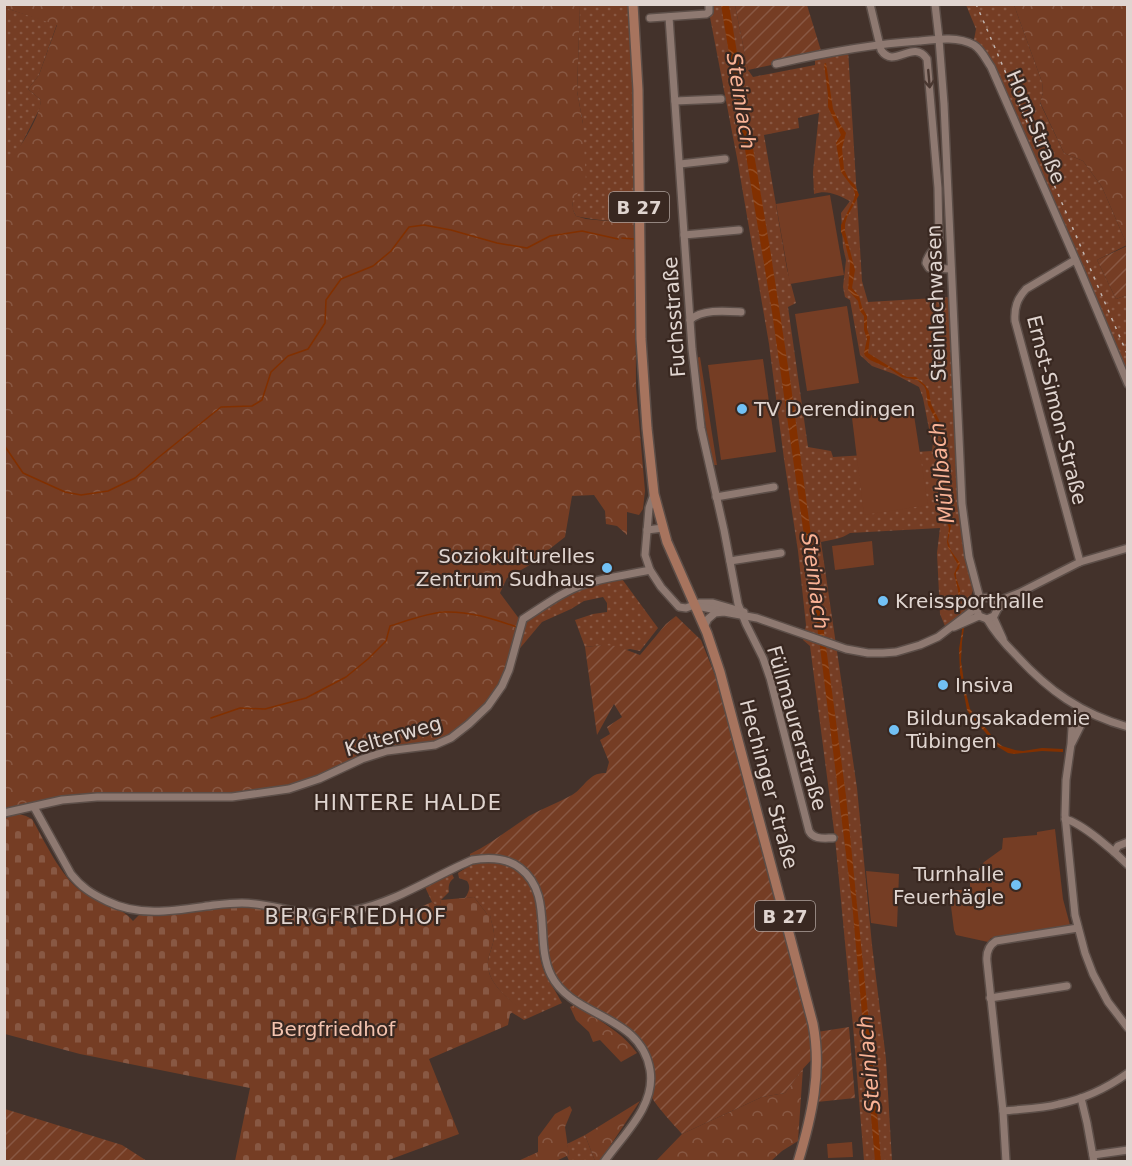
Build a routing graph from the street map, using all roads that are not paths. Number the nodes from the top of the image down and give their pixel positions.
1 (633, 4) edge
2 (709, 4) edge
3 (870, 4) edge
4 (934, 4) edge
5 (669, 17) junction
6 (650, 18) dead end
7 (939, 39) junction
8 (880, 44) junction
9 (776, 64) dead end
10 (721, 99) dead end
11 (675, 101) junction
12 (725, 159) dead end
13 (680, 164) junction
14 (739, 230) dead end
15 (684, 235) junction
16 (1076, 260) junction
17 (951, 269) junction
18 (741, 312) dead end
19 (690, 320) junction
20 (1128, 384) edge
21 (774, 487) dead end
22 (654, 494) junction
23 (716, 497) junction
24 (663, 528) junction
25 (647, 530) junction
26 (1128, 548) edge
27 (781, 553) dead end
28 (730, 561) junction
29 (1080, 562) junction
30 (650, 570) junction
31 (980, 599) junction
32 (694, 605) junction
33 (997, 605) junction
34 (976, 608) junction
35 (724, 612) junction
36 (742, 613) junction
37 (966, 619) junction
38 (988, 619) junction
39 (704, 627) junction
40 (1077, 708) junction
41 (1087, 713) junction
42 (1128, 727) edge
43 (1071, 744) junction
44 (34, 807) junction
45 (4, 813) edge
46 (1065, 819) junction
47 (833, 838) dead end
48 (1128, 842) edge
49 (1114, 852) junction
50 (1128, 865) edge
51 (1078, 928) junction
52 (1067, 986) dead end
53 (990, 998) junction
54 (1128, 1028) edge
55 (1128, 1073) edge
56 (1081, 1098) junction
57 (1003, 1111) junction
58 (1128, 1150) edge
59 (1094, 1158) edge
60 (604, 1161) edge
61 (798, 1161) edge
62 (1006, 1161) edge

1 - 22 main road, Hechinger Straße / B 27
2 - 5 street
3 - 8 street
4 - 7 street, Steinlachwasen
5 - 6 street
5 - 11 street, Fuchsstraße
7 - 8 street, Horn-Straße
7 - 16 street, Horn-Straße
7 - 17 street, Steinlachwasen
8 - 9 street, Horn-Straße
8 -> 17 street
10 - 11 street
11 - 13 street, Fuchsstraße
12 - 13 street
13 - 15 street, Fuchsstraße
14 - 15 street
15 - 19 street, Fuchsstraße
16 - 20 street, Horn-Straße
16 - 29 street, Ernst-Simon-Straße
17 - 31 street, Steinlachwasen
18 - 19 street
19 - 23 street, Fuchsstraße
21 - 23 street
22 - 24 main road, Hechinger Straße / B 27
22 - 25 street, Hechinger Straße
23 - 28 street, Fuchsstraße
24 - 25 street
24 - 32 main road, Hechinger Straße / B 27
25 - 30 street, Hechinger Straße
26 - 29 street
27 - 28 street
28 - 36 street, Fuchsstraße
29 - 33 street
30 - 32 street, Hechinger Straße
30 - 44 street, Kelterweg
31 - 33 street
31 - 34 street
32 - 35 street
32 - 36 street
32 - 39 main road, Hechinger Straße / B 27
33 - 38 street
34 - 37 street
34 - 38 street
35 - 36 street
35 - 39 street
36 - 37 street
36 - 47 street, Füllmaurerstraße
37 - 38 street
38 - 40 street
39 - 61 main road, Hechinger Straße / B 27
40 - 41 street
40 - 43 street
41 - 42 street
41 - 43 street
43 - 46 street
44 - 45 street, Kelterweg
44 - 60 street
46 - 49 street
46 - 51 street
48 - 49 street
49 - 50 street
51 - 53 street
51 - 54 street
52 - 53 street
53 - 57 street
55 - 56 street
56 - 57 street
56 - 59 street
57 - 62 street
58 - 59 street

